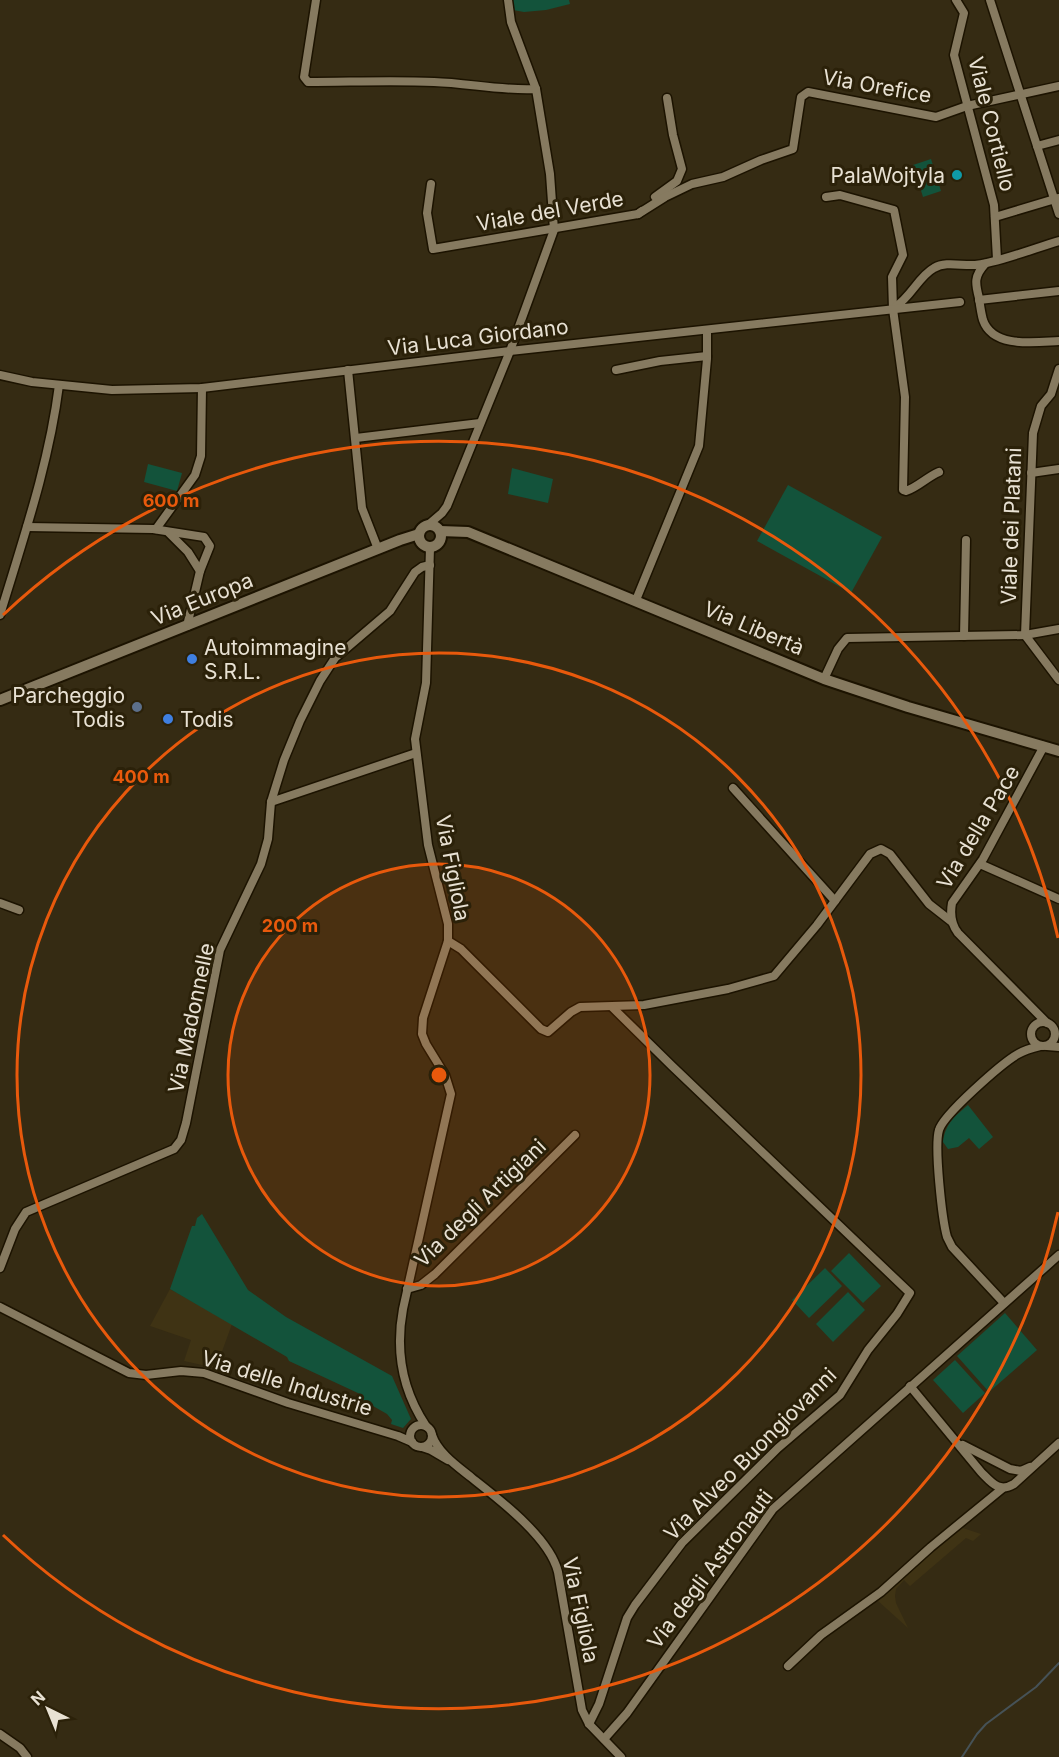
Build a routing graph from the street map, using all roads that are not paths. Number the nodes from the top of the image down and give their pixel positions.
1 (316, 0) edge
2 (508, 0) edge
3 (956, 0) edge
4 (990, 0) edge
5 (1059, 86) edge
6 (536, 89) junction
7 (1020, 94) junction
8 (668, 98) dead end
9 (967, 106) junction
10 (1059, 140) edge
11 (1037, 146) junction
12 (431, 184) dead end
13 (826, 197) dead end
14 (1057, 199) edge
15 (638, 214) junction
16 (1059, 214) edge
17 (995, 217) junction
18 (554, 230) junction
19 (1059, 241) edge
20 (997, 259) junction
21 (959, 264) junction
22 (985, 264) junction
23 (975, 283) junction
24 (1059, 291) edge
25 (979, 300) junction
26 (960, 302) dead end
27 (893, 309) junction
28 (708, 330) junction
29 (1059, 341) edge
30 (510, 351) junction
31 (707, 356) junction
32 (1059, 369) edge
33 (348, 370) junction
34 (616, 370) dead end
35 (0, 375) edge
36 (59, 385) junction
37 (202, 388) junction
38 (480, 423) junction
39 (356, 438) junction
40 (1059, 469) edge
41 (939, 472) dead end
42 (1032, 472) junction
43 (428, 525) junction
44 (27, 527) junction
45 (156, 529) junction
46 (166, 531) junction
47 (440, 531) junction
48 (419, 534) junction
49 (966, 540) dead end
50 (430, 548) junction
51 (378, 549) junction
52 (430, 565) junction
53 (201, 571) junction
54 (636, 600) junction
55 (0, 615) edge
56 (186, 626) junction
57 (1059, 629) edge
58 (1025, 635) junction
59 (964, 636) junction
60 (824, 679) junction
61 (1059, 680) edge
62 (0, 700) edge
63 (1044, 747) junction
64 (1059, 751) edge
65 (416, 753) junction
66 (733, 788) dead end
67 (271, 802) junction
68 (980, 864) junction
69 (1059, 899) edge
70 (835, 901) junction
71 (0, 903) edge
72 (19, 910) dead end
73 (952, 922) junction
74 (448, 941) junction
75 (1029, 1004) junction
76 (612, 1007) junction
77 (1047, 1023) junction
78 (1031, 1032) junction
79 (1057, 1033) edge
80 (1043, 1046) junction
81 (1059, 1047) edge
82 (1016, 1055) junction
83 (575, 1135) dead end
84 (1059, 1255) edge
85 (0, 1268) edge
86 (407, 1289) junction
87 (1004, 1303) junction
88 (0, 1306) edge
89 (910, 1386) junction
90 (417, 1413) junction
91 (426, 1426) junction
92 (413, 1430) junction
93 (432, 1435) junction
94 (398, 1436) junction
95 (412, 1442) junction
96 (958, 1442) junction
97 (1059, 1443) edge
98 (421, 1447) junction
99 (451, 1462) junction
100 (1033, 1466) junction
101 (1003, 1488) junction
102 (788, 1666) dead end
103 (589, 1724) junction
104 (0, 1734) edge
105 (604, 1739) junction
106 (27, 1757) edge
107 (621, 1757) edge

1 - 6 street
2 - 6 street
3 - 9 street, Viale Cortiello
4 - 7 street
5 - 7 street, Via Orefice
6 - 18 street
7 - 9 street, Via Orefice
7 - 11 street
8 - 15 street, Viale del Verde
9 - 15 street, Via Orefice
9 - 17 street, Viale Cortiello
10 - 11 street
11 - 14 street
12 - 18 street, Viale del Verde
13 - 27 street
14 - 16 street
14 - 17 street
15 - 18 street, Viale del Verde
17 - 20 street, Viale Cortiello
18 - 30 street
19 - 20 street
20 - 22 street
21 - 22 street
21 - 23 street
21 - 27 street
22 - 23 street
23 - 25 street
24 - 25 street
25 - 29 street
26 - 27 street, Via Luca Giordano
27 - 28 street, Via Luca Giordano
27 - 41 street
28 - 30 street, Via Luca Giordano
28 - 31 street
30 - 33 street, Via Luca Giordano
30 - 38 street
31 - 34 street
31 - 54 street
32 - 42 street, Viale dei Platani
33 - 37 street, Via Luca Giordano
33 - 39 street
35 - 36 street, Via Luca Giordano
36 - 37 street, Via Luca Giordano
36 - 44 street
37 - 45 street
38 - 39 street
38 - 43 street
39 - 51 street
40 - 42 street
42 - 58 street, Viale dei Platani
43 - 47 street
43 - 48 street
44 - 45 street
44 - 55 street
45 - 46 street
46 - 53 street
46 - 53 street
47 - 50 street
47 - 54 street, Via Libertà
48 - 50 street
48 - 51 street, Via Europa
49 - 59 street
50 - 52 street, Via Figliola
51 - 56 street, Via Europa
52 - 65 street, Via Figliola
52 - 67 street, Via Madonnelle
53 - 56 street
54 - 60 street, Via Libertà
56 - 62 street, Via Europa
57 - 58 street
58 - 59 street
58 - 61 street, Viale dei Platani
59 - 60 street
60 - 63 street, Via Libertà
63 - 64 street, Via Libertà
63 - 68 street, Via della Pace
65 - 67 street
65 - 74 street, Via Figliola
66 - 70 street
67 - 85 street, Via Madonnelle
68 - 69 street
68 - 73 street, Via della Pace
70 - 73 street
70 - 76 street
71 - 72 street
73 - 75 street, Via della Pace
74 - 76 street
74 - 86 street, Via Figliola
75 - 77 street, Via della Pace
75 - 78 street
76 - 103 street, Via Alveo Buongiovanni
77 - 78 street
77 - 79 street, Via della Pace
78 - 80 street
78 - 82 street
79 - 80 street, Via della Pace
80 - 81 street
80 - 82 street
82 - 87 street
83 - 86 street, Via degli Artigiani
84 - 87 street, Via degli Astronauti
86 - 90 street, Via Figliola
87 - 89 street, Via degli Astronauti
88 - 94 street, Via delle Industrie
89 - 96 street
89 - 105 street, Via degli Astronauti
90 - 91 street, Via Figliola
90 - 92 street
91 - 92 street
91 - 93 street
92 - 94 street
92 - 95 street
93 - 98 street
93 - 99 street, Via Figliola
94 - 95 street, Via delle Industrie
95 - 98 street, Via delle Industrie
96 - 100 street
96 - 101 street
97 - 100 street
98 - 99 street, Via delle Industrie
99 - 103 street, Via Figliola
100 - 101 street
101 - 102 street
103 - 105 street, Via Figliola
104 - 106 street
105 - 107 street, Via Figliola

